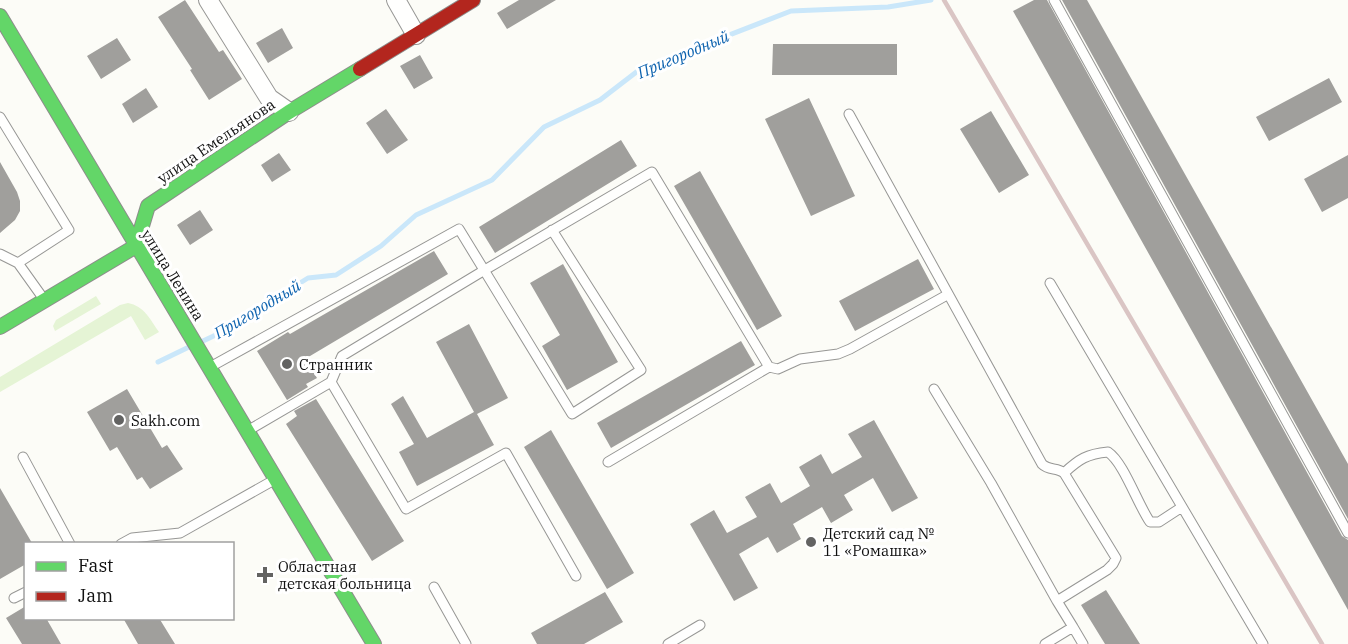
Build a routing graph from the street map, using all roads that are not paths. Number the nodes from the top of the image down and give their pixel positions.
1 (208, 0) edge
2 (396, 0) edge
3 (473, 0) edge
4 (1054, 0) edge
5 (0, 16) edge
6 (416, 35) junction
7 (290, 112) junction
8 (849, 114) dead end
9 (0, 117) edge
10 (552, 230) junction
11 (136, 246) junction
12 (0, 254) edge
13 (18, 263) junction
14 (483, 271) junction
15 (1050, 283) dead end
16 (947, 295) junction
17 (46, 301) junction
18 (0, 327) edge
19 (206, 361) junction
20 (769, 367) junction
21 (331, 382) junction
22 (934, 389) dead end
23 (248, 431) junction
24 (23, 457) dead end
25 (608, 462) dead end
26 (1064, 473) junction
27 (276, 478) junction
28 (1182, 507) junction
29 (1348, 533) edge
30 (69, 542) edge
31 (123, 542) edge
32 (576, 576) dead end
33 (434, 587) dead end
34 (24, 593) edge
35 (14, 598) dead end
36 (1057, 601) junction
37 (700, 624) dead end
38 (1073, 627) junction
39 (374, 644) edge
40 (466, 644) edge
41 (668, 644) edge
42 (1045, 644) edge
43 (1083, 644) edge
44 (1263, 644) edge

1 - 7 street
2 - 6 street
3 - 6 main road, улица Емельянова
4 - 29 lane
5 - 11 main road, улица Ленина
6 - 7 main road, улица Емельянова
7 - 11 main road, улица Емельянова
8 - 16 lane
9 - 13 lane
10 - 14 lane
10 - 14 lane
10 - 20 lane
11 - 17 main road
11 - 19 main road, улица Ленина
12 - 13 lane
13 - 17 lane
14 - 19 lane
14 - 21 lane
15 - 28 lane
16 - 20 lane
16 - 26 lane
17 - 18 main road
19 - 23 main road, улица Ленина
20 - 25 lane
21 - 23 lane
21 - 32 lane
22 - 36 lane
23 - 27 main road, улица Ленина
24 - 30 lane
26 - 28 lane
26 - 36 lane
27 - 31 lane
27 - 39 main road, улица Ленина
28 - 44 lane
33 - 40 lane
34 - 35 lane
36 - 38 lane
37 - 41 lane
38 - 42 lane
38 - 43 lane

